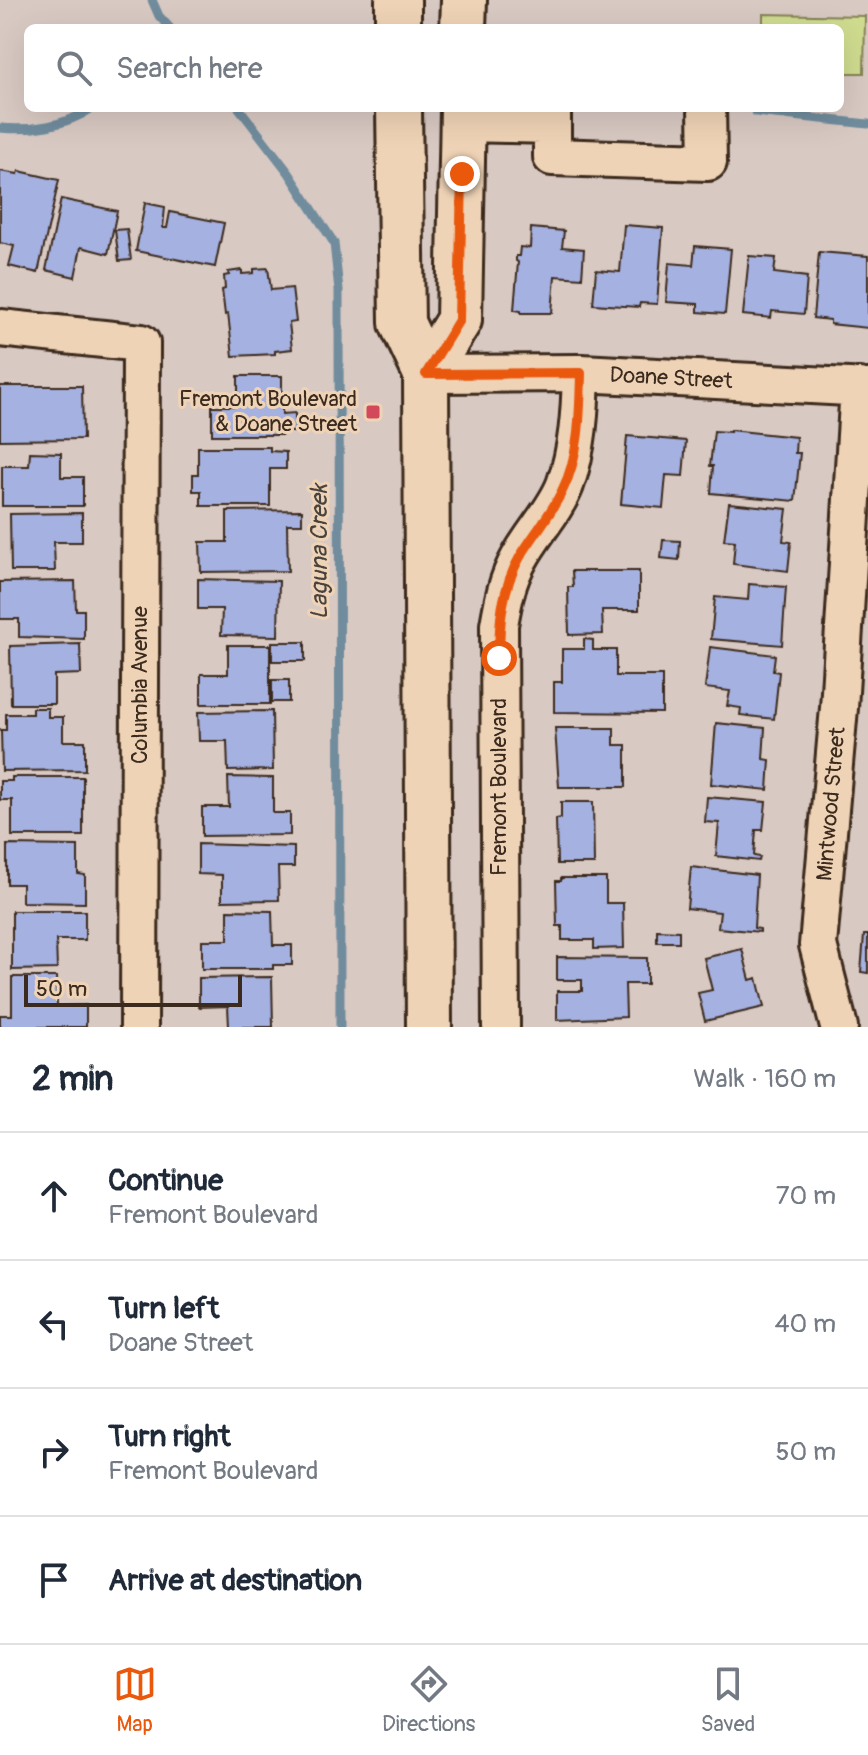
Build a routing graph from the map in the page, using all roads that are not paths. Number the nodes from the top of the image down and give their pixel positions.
1 (398, 0) edge
2 (464, 0) edge
3 (398, 24) edge
4 (463, 24) edge
5 (399, 112) edge
6 (707, 112) edge
7 (462, 115) edge
8 (552, 116) edge
9 (0, 328) edge
10 (581, 373) junction
11 (426, 374) junction
12 (864, 388) edge
13 (854, 709) edge
14 (847, 1026) edge
15 (139, 1027) edge
16 (429, 1027) edge
17 (501, 1027) edge

1 - 3 main road
2 - 4 main road
5 - 11 main road
6 - 8 street
7 - 8 street
7 - 11 main road
9 - 15 street, Columbia Avenue
10 - 11 street, Doane Street
10 - 12 street, Doane Street
10 - 17 street, Fremont Boulevard
11 - 16 main road
12 - 13 street, Mintwood Street
13 - 14 street, Mintwood Street

